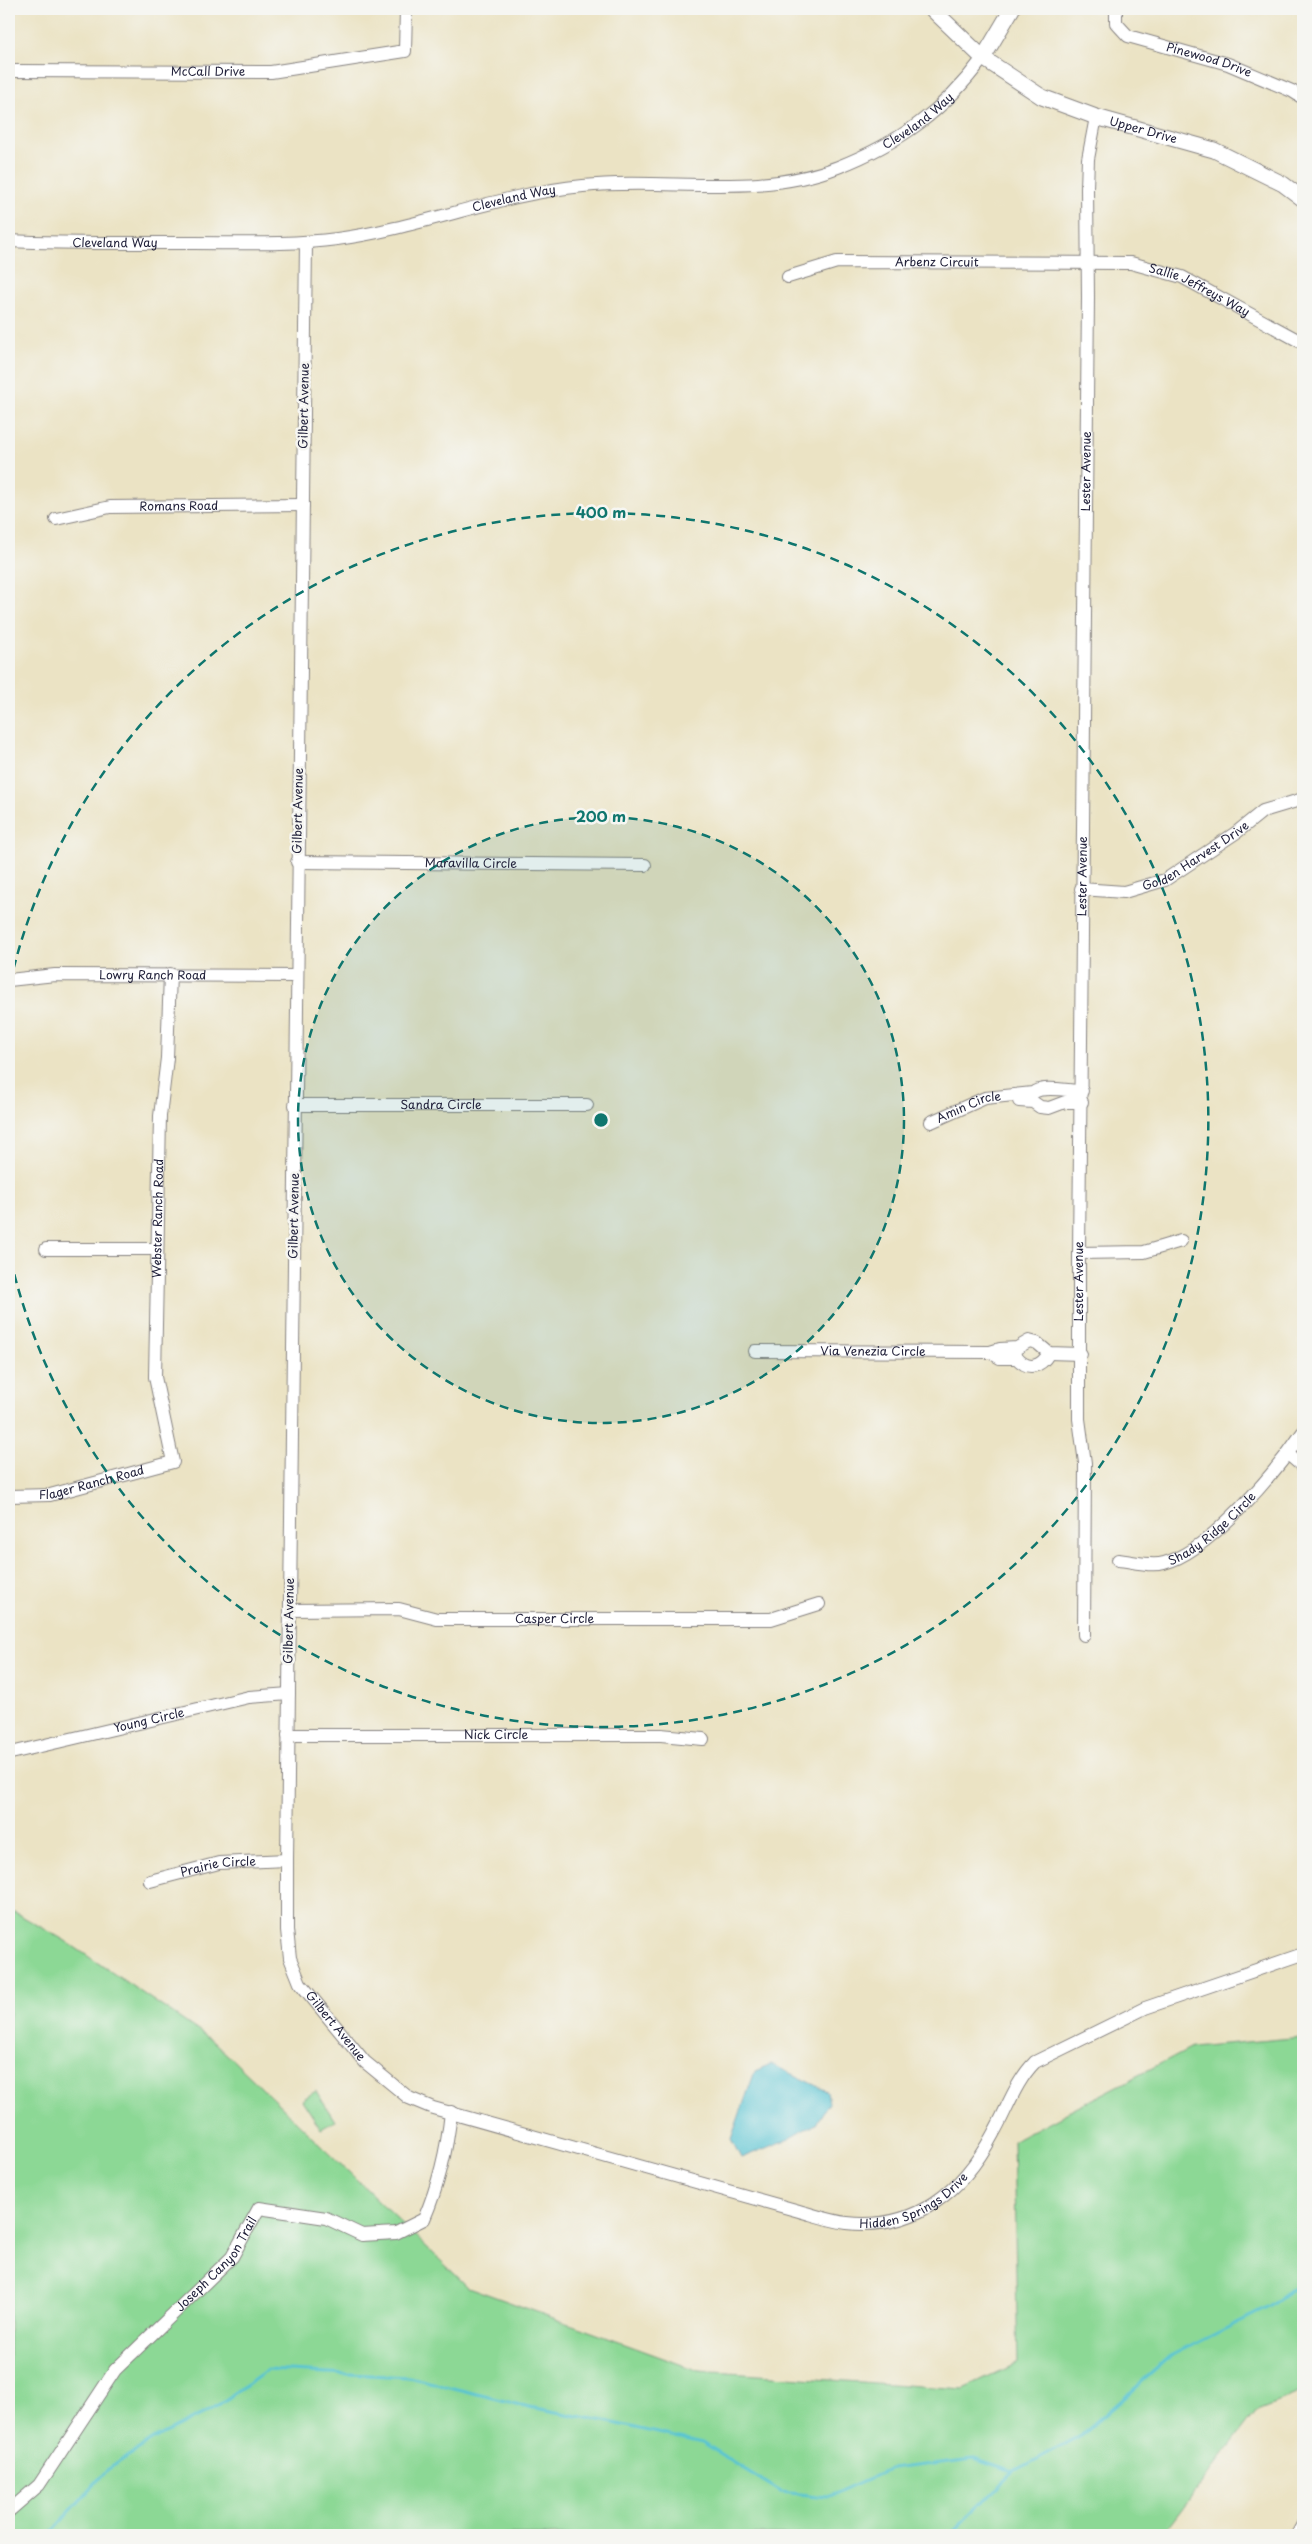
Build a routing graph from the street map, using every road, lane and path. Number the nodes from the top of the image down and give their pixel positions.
1 (406, 9) edge
2 (932, 9) edge
3 (1012, 9) edge
4 (1116, 9) edge
5 (983, 58) junction
6 (9, 71) edge
7 (1303, 98) edge
8 (1096, 118) junction
9 (1303, 199) edge
10 (9, 241) edge
11 (306, 243) junction
12 (1088, 262) junction
13 (788, 277) dead end
14 (1303, 343) edge
15 (303, 505) junction
16 (56, 519) dead end
17 (1303, 799) edge
18 (297, 862) junction
19 (645, 866) dead end
20 (1082, 889) junction
21 (170, 974) junction
22 (296, 976) junction
23 (9, 980) edge
24 (1082, 1096) junction
25 (1009, 1097) junction
26 (295, 1105) junction
27 (587, 1105) dead end
28 (931, 1122) dead end
29 (1181, 1241) dead end
30 (46, 1249) dead end
31 (156, 1249) junction
32 (1079, 1253) junction
33 (755, 1351) dead end
34 (990, 1352) junction
35 (1050, 1353) junction
36 (1081, 1354) junction
37 (1303, 1432) edge
38 (1288, 1454) junction
39 (173, 1462) joint
40 (1303, 1467) edge
41 (9, 1496) edge
42 (1118, 1560) dead end
43 (819, 1604) dead end
44 (290, 1610) junction
45 (1084, 1635) dead end
46 (288, 1694) junction
47 (288, 1735) junction
48 (703, 1739) dead end
49 (12, 1753) dead end
50 (287, 1860) junction
51 (150, 1882) dead end
52 (1303, 1954) edge
53 (451, 2112) junction
54 (9, 2512) edge
55 (1303, 2524) edge
56 (1298, 2535) edge

1 - 6 street, McCall Drive
2 - 5 main road, Upper Drive
3 - 5 main road
4 - 7 street, Pinewood Drive
5 - 8 main road, Upper Drive
5 - 11 street, Cleveland Way
8 - 9 main road, Upper Drive
8 - 12 street, Lester Avenue
10 - 11 street, Cleveland Way
11 - 15 street, Gilbert Avenue
12 - 13 street, Arbenz Circuit
12 - 14 street, Sallie Jeffreys Way
12 - 20 street, Lester Avenue
15 - 16 street, Romans Road
15 - 18 street, Gilbert Avenue
17 - 20 street, Golden Harvest Drive
18 - 19 street, Maravilla Circle
18 - 22 street, Gilbert Avenue
20 - 24 street, Lester Avenue
21 - 22 street, Lowry Ranch Road
21 - 23 street, Lowry Ranch Road
21 - 31 street, Webster Ranch Road
22 - 26 street, Gilbert Avenue
24 - 25 street, Amin Circle
24 - 25 street, Amin Circle
24 - 32 street, Lester Avenue
25 - 28 street, Amin Circle
26 - 27 street, Sandra Circle
26 - 44 street, Gilbert Avenue
29 - 32 street
30 - 31 street
31 - 39 street, Webster Ranch Road
32 - 36 street, Lester Avenue
33 - 34 street, Via Venezia Circle
34 - 35 street, Via Venezia Circle
34 - 35 street, Via Venezia Circle
35 - 36 street, Via Venezia Circle
36 - 45 street, Lester Avenue
37 - 38 street, Shady Ridge Circle
38 - 40 street
38 - 42 street, Shady Ridge Circle
39 - 41 street, Flager Ranch Road
43 - 44 street, Casper Circle
44 - 46 street, Gilbert Avenue
46 - 47 street, Gilbert Avenue
46 - 49 street, Young Circle
47 - 48 street, Nick Circle
47 - 50 street, Gilbert Avenue
50 - 51 street, Prairie Circle
50 - 53 street, Gilbert Avenue
52 - 53 street, Hidden Springs Drive
53 - 54 street, Joseph Canyon Trail
55 - 56 street

